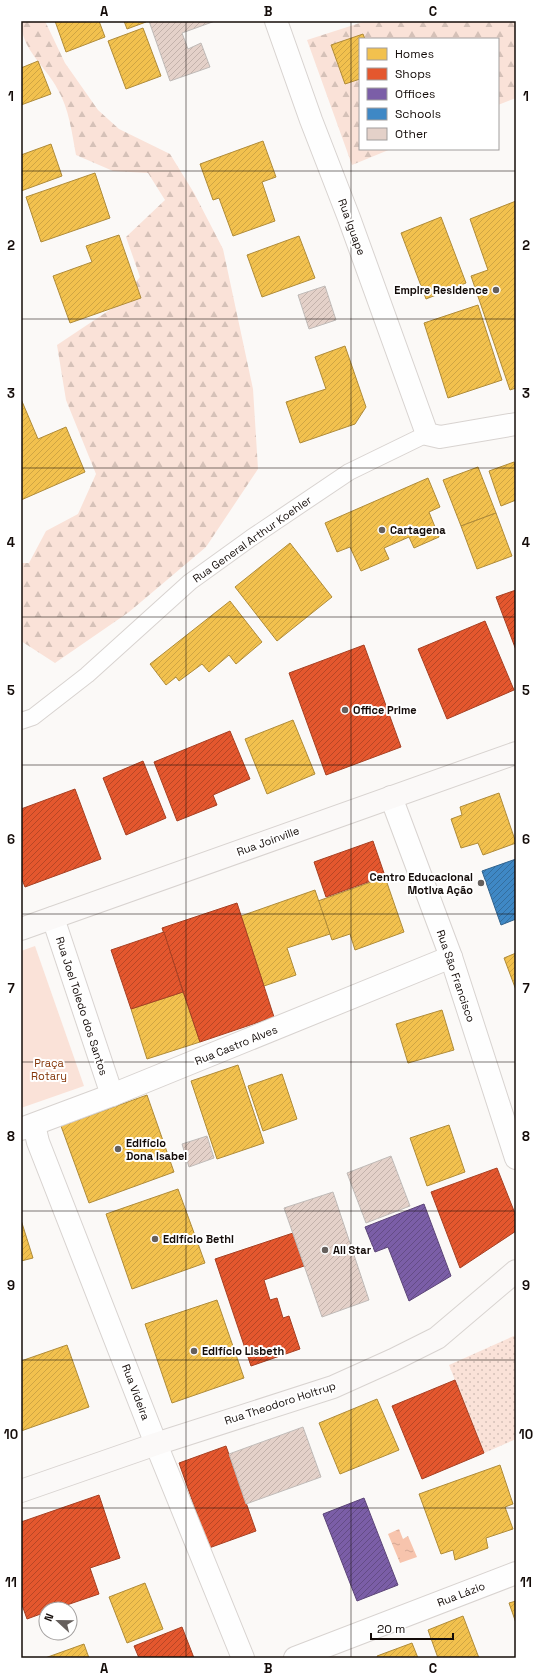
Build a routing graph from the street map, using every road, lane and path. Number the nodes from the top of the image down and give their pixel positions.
1 (276, 21) edge
2 (516, 424) edge
3 (427, 434) junction
4 (21, 721) edge
5 (516, 753) edge
6 (390, 797) junction
7 (53, 918) junction
8 (21, 930) edge
9 (451, 957) junction
10 (112, 1095) junction
11 (27, 1127) edge
12 (516, 1158) edge
13 (516, 1271) edge
14 (156, 1444) junction
15 (21, 1491) edge
16 (516, 1573) edge
17 (243, 1658) edge
18 (294, 1658) edge

1 - 3 street, Rua Iguape
2 - 3 street
3 - 4 lane, Rua General Arthur Koehler
5 - 6 main road, Rua Joinville
6 - 7 main road, Rua Joinville
6 - 9 street, Rua São Francisco
7 - 8 main road, Rua Joinville
7 - 10 street, Rua Joel Toledo dos Santos
9 - 10 street, Rua Castro Alves
9 - 12 street, Rua São Francisco
10 - 11 street, Rua Castro Alves
11 - 14 street, Rua Videira
13 - 14 main road, Rua Theodoro Holtrup
14 - 15 main road, Rua Theodoro Holtrup
14 - 17 street, Rua Videira
16 - 18 street, Rua Lázio

